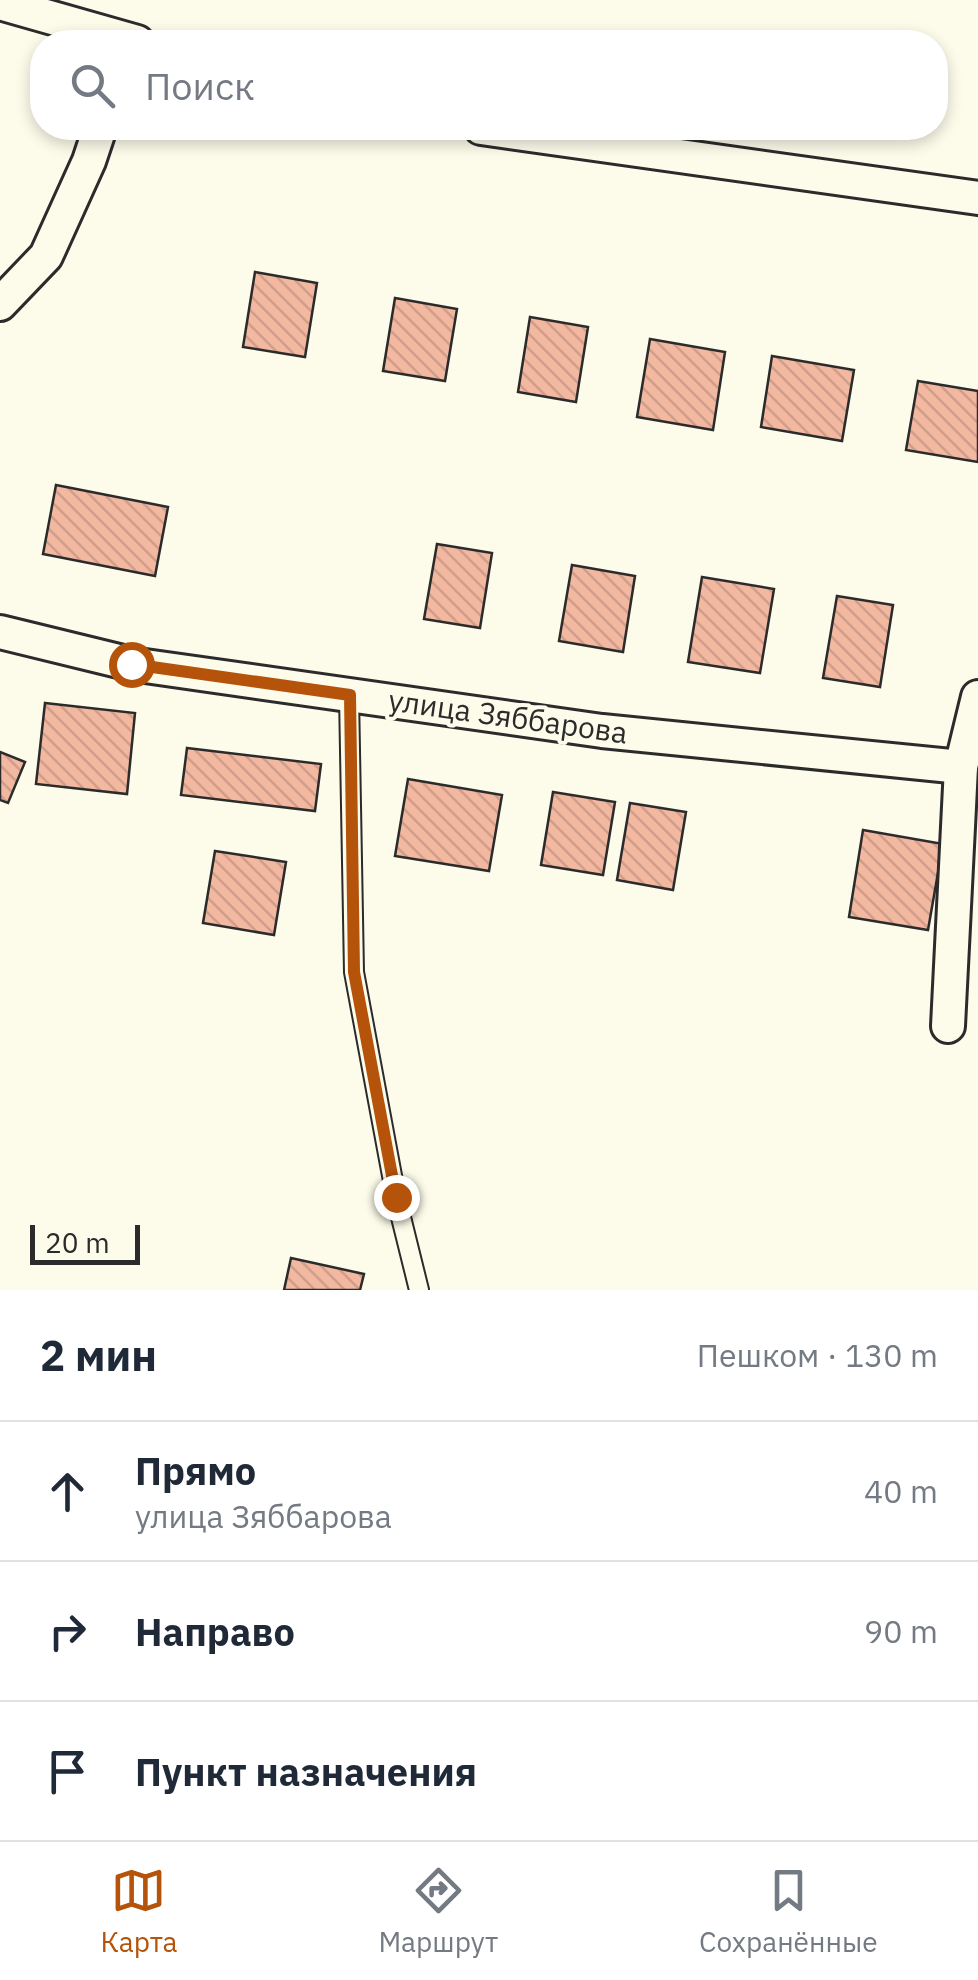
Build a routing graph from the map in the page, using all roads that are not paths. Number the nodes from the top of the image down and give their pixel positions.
1 (0, 3) edge
2 (92, 30) edge
3 (96, 140) edge
4 (566, 140) edge
5 (978, 198) edge
6 (0, 304) edge
7 (0, 632) edge
8 (350, 695) junction
9 (978, 697) edge
10 (962, 767) junction
11 (948, 1026) dead end
12 (419, 1290) edge

1 - 2 street
3 - 6 street
4 - 5 street
7 - 8 street, улица Зяббарова
8 - 10 street, улица Зяббарова
8 - 12 lane
9 - 10 street
10 - 11 street

